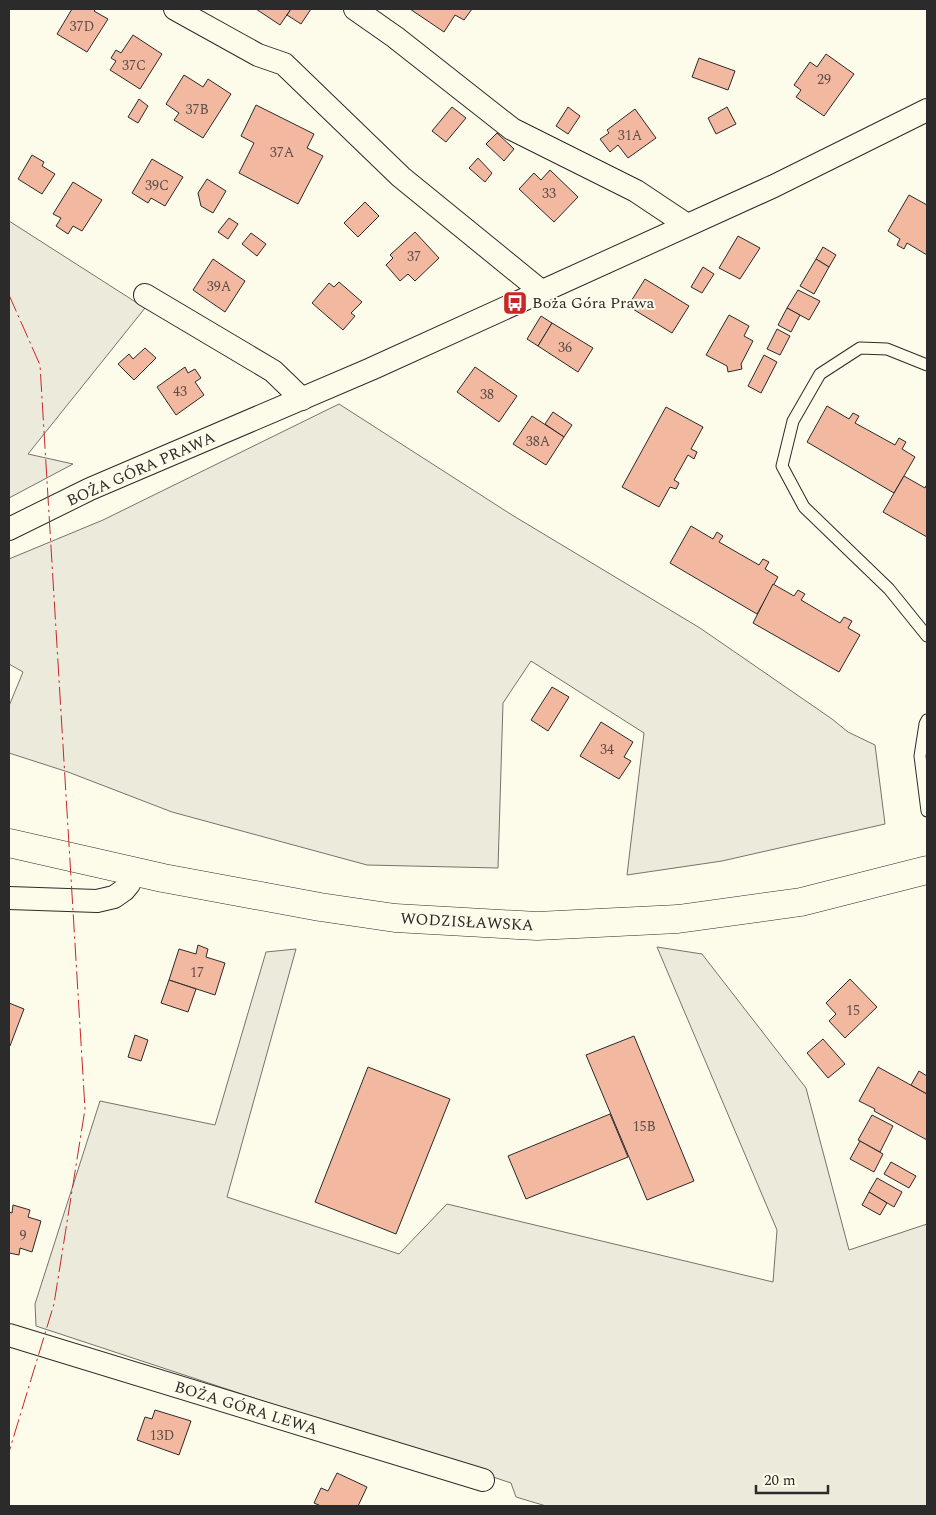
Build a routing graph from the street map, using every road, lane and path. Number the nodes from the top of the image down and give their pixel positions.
1 (175, 9) edge
2 (355, 9) edge
3 (927, 110) edge
4 (687, 225) junction
5 (541, 291) junction
6 (145, 295) dead end
7 (927, 365) edge
8 (302, 398) junction
9 (9, 529) edge
10 (927, 636) edge
11 (927, 720) edge
12 (927, 811) edge
13 (9, 843) edge
14 (927, 870) edge
15 (134, 872) junction
16 (9, 898) edge
17 (9, 1335) edge
18 (483, 1480) dead end

1 - 5 street
2 - 4 street
3 - 4 street, BOŻA GÓRA PRAWA
4 - 5 street, BOŻA GÓRA PRAWA
5 - 8 street, BOŻA GÓRA PRAWA
6 - 8 street
7 - 10 lane
8 - 9 street, BOŻA GÓRA PRAWA
11 - 12 lane
13 - 15 main road, WODZISŁAWSKA
14 - 15 main road, WODZISŁAWSKA
15 - 16 street
17 - 18 street, BOŻA GÓRA LEWA

